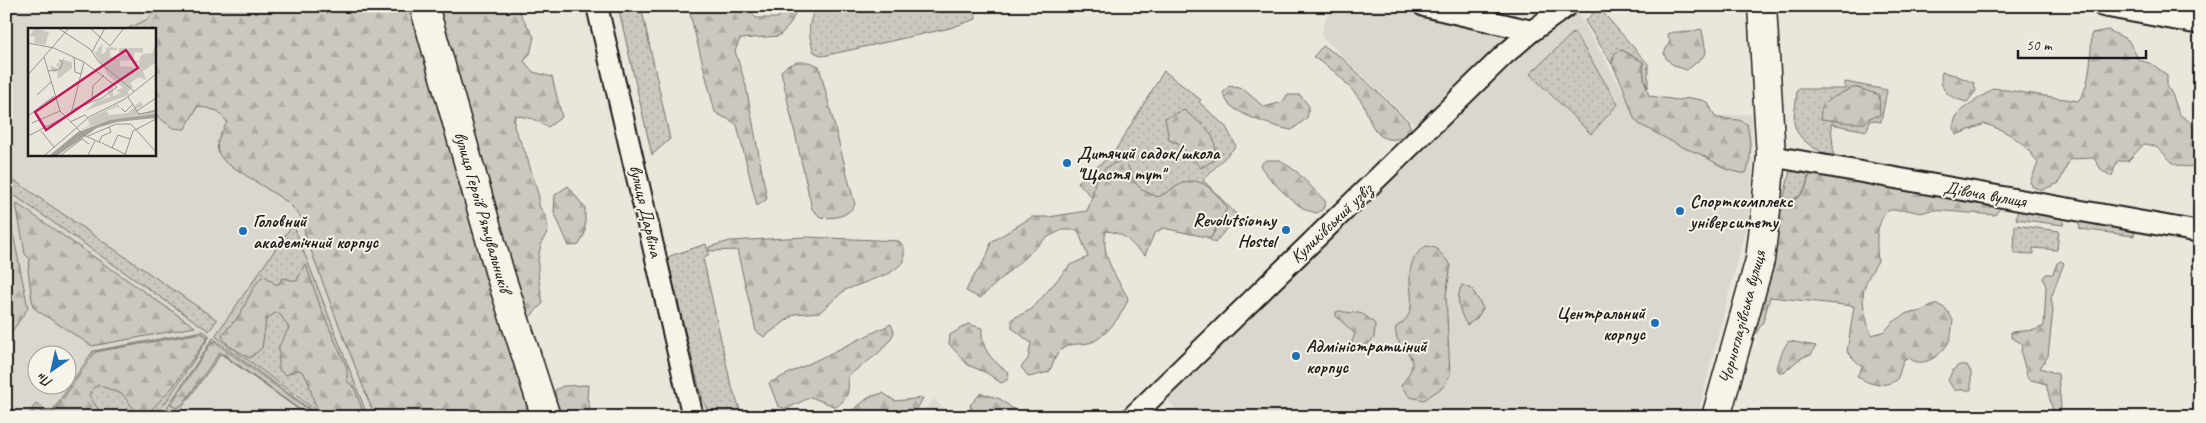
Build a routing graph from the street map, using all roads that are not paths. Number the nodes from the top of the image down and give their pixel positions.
1 (424, 6) edge
2 (597, 6) edge
3 (1424, 6) edge
4 (1567, 6) edge
5 (1762, 6) edge
6 (2103, 6) edge
7 (2200, 24) edge
8 (1532, 31) junction
9 (1771, 156) junction
10 (2200, 232) edge
11 (546, 417) edge
12 (694, 417) edge
13 (1132, 417) edge
14 (1716, 417) edge

1 - 11 street, вулиця Героїв Рятувальників
2 - 12 street, вулиця Дарвіна
3 - 8 street
4 - 8 street, Куликівський узвіз
5 - 9 street, Чорноглазівська вулиця
6 - 7 street
8 - 13 street, Куликівський узвіз
9 - 10 street, Дівоча вулиця
9 - 14 street, Чорноглазівська вулиця

